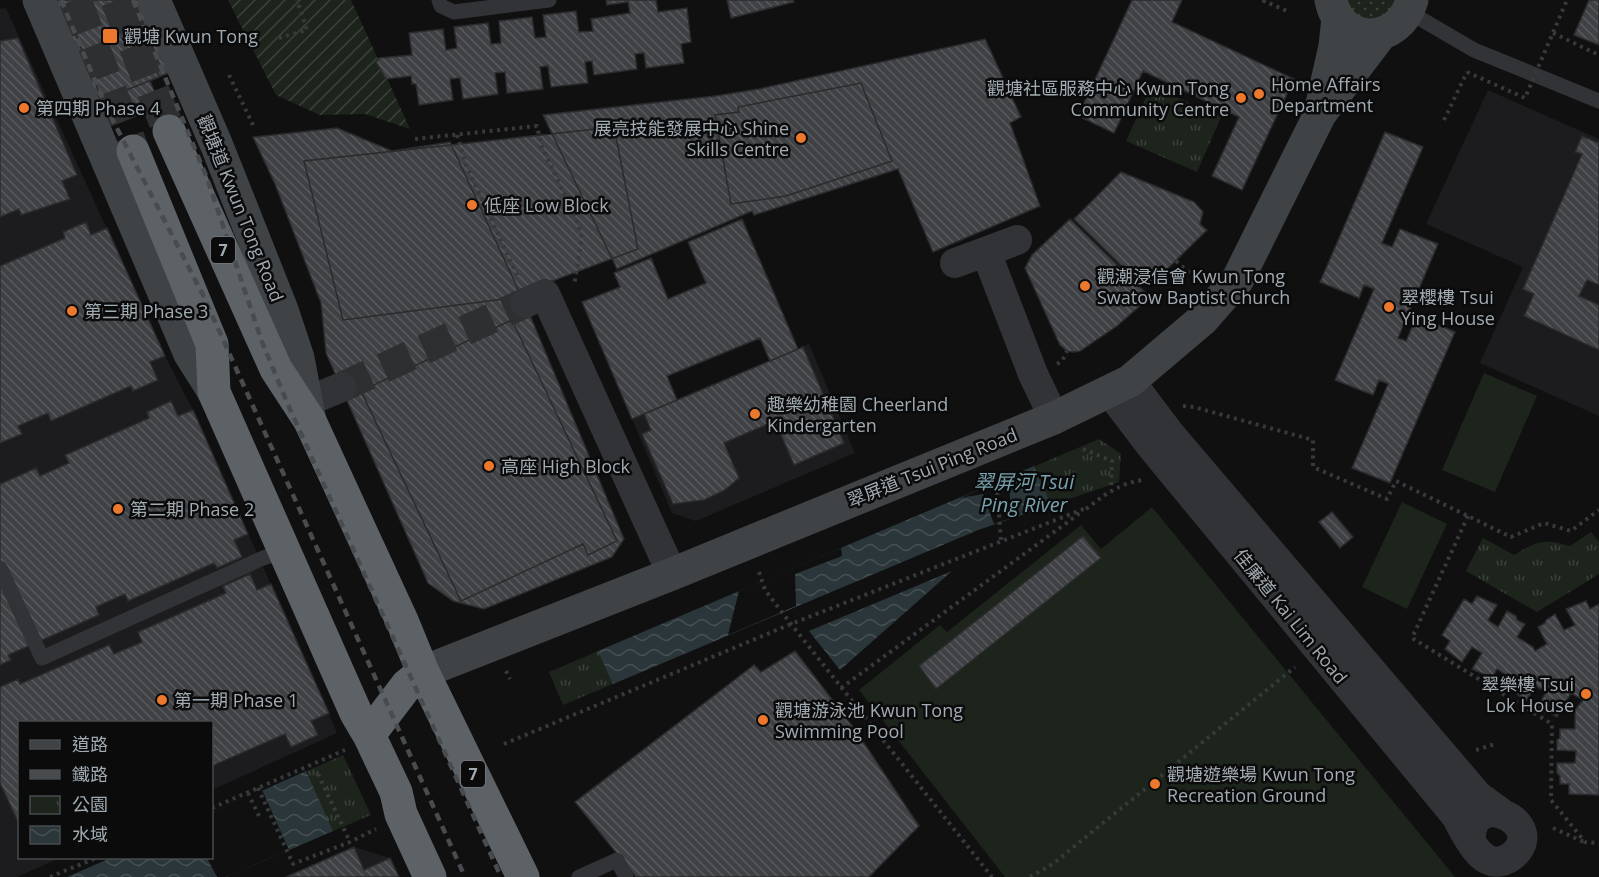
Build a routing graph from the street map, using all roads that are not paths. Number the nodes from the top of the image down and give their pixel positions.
1 (39, 0) edge
2 (154, 0) edge
3 (440, 0) edge
4 (549, 0) edge
5 (1332, 6) edge
6 (1411, 6) edge
7 (1381, 34) junction
8 (1599, 101) edge
9 (1320, 114) junction
10 (169, 130) tunnel mouth
11 (133, 151) tunnel mouth
12 (1017, 240) dead end
13 (986, 252) junction
14 (955, 263) dead end
15 (543, 297) road end
16 (1120, 386) junction
17 (342, 387) tunnel mouth
18 (214, 392) junction
19 (308, 412) junction
20 (1054, 418) junction
21 (285, 551) junction
22 (0, 568) edge
23 (672, 574) junction
24 (423, 672) junction
25 (358, 742) junction
26 (1500, 812) junction
27 (1471, 842) junction
28 (430, 877) edge
29 (523, 877) edge
30 (579, 877) edge
31 (626, 877) edge

1 - 18 street
2 - 19 street, 觀塘道 Kwun Tong Road
3 - 4 lane
5 - 7 street
5 - 9 street
6 - 7 street
6 - 8 lane
7 - 9 street
9 - 16 street, 翠屏道 Tsui Ping Road
10 - 19 highway, 觀塘道 Kwun Tong Road / 7
11 - 18 highway
12 - 13 street
13 - 14 street
13 - 20 street
15 - 23 street
16 - 20 street, 翠屏道 Tsui Ping Road
16 - 26 street, 佳廉道 Kai Lim Road
16 - 27 street, 佳廉道 Kai Lim Road
17 - 19 street
18 - 21 highway
19 - 24 highway, 觀塘道 Kwun Tong Road / 7
20 - 23 street, 翠屏道 Tsui Ping Road
21 - 22 lane
21 - 25 highway
23 - 24 street, 翠屏道 Tsui Ping Road
24 - 25 highway
24 - 29 highway, 7
25 - 28 highway
26 - 27 street
26 - 27 street
30 - 31 lane

